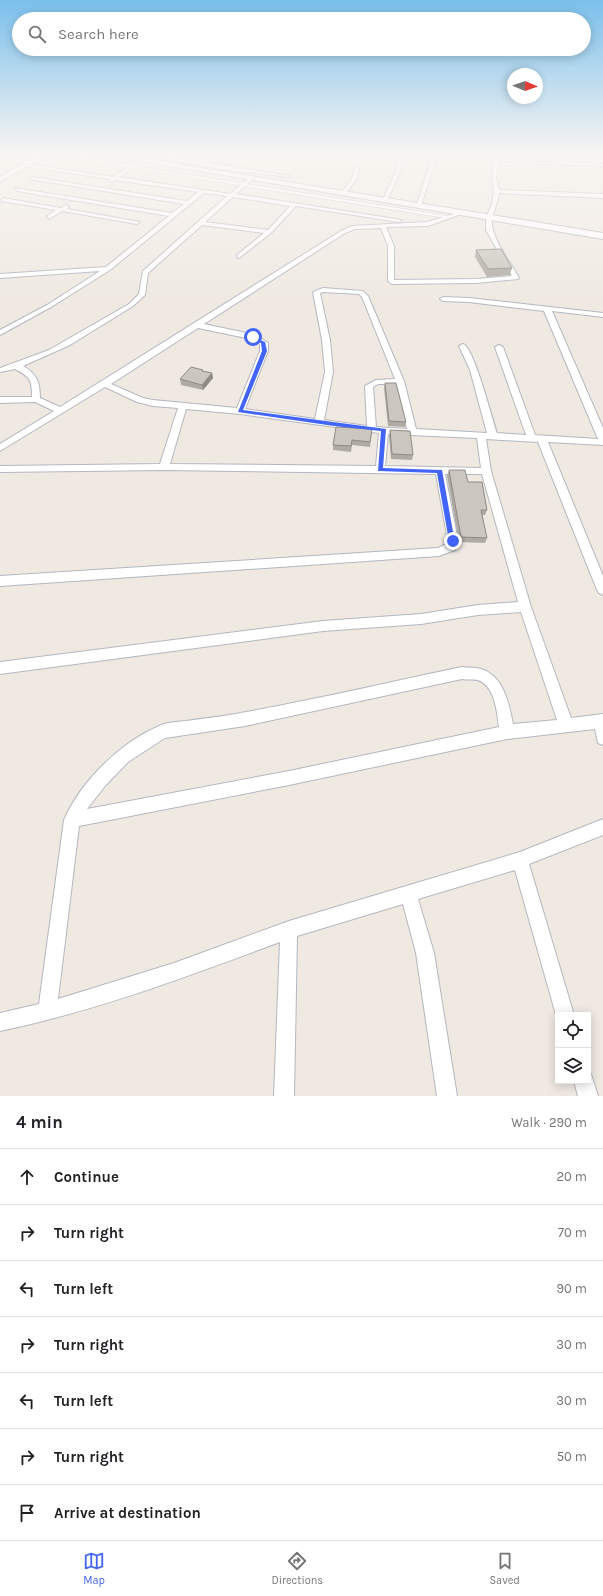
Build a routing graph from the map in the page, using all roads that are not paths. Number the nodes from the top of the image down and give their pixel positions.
1 (20, 203) edge
2 (72, 203) edge
3 (99, 203) edge
4 (189, 203) edge
5 (224, 203) edge
6 (289, 203) edge
7 (368, 203) edge
8 (399, 203) edge
9 (419, 203) edge
10 (495, 203) edge
11 (295, 204) junction
12 (418, 206) junction
13 (64, 208) junction
14 (458, 213) junction
15 (173, 214) junction
16 (49, 217) dead end
17 (447, 217) junction
18 (489, 218) junction
19 (137, 222) dead end
20 (201, 223) junction
21 (421, 225) junction
22 (383, 226) junction
23 (268, 232) junction
24 (603, 236) edge
25 (239, 256) dead end
26 (108, 269) junction
27 (0, 276) edge
28 (443, 299) dead end
29 (548, 309) junction
30 (603, 315) edge
31 (197, 325) junction
32 (0, 333) edge
33 (463, 346) dead end
34 (499, 347) dead end
35 (18, 367) junction
36 (0, 370) edge
37 (400, 381) junction
38 (105, 384) junction
39 (36, 399) junction
40 (0, 400) edge
41 (183, 405) junction
42 (61, 411) junction
43 (240, 411) junction
44 (319, 423) junction
45 (372, 430) junction
46 (384, 430) junction
47 (412, 432) junction
48 (481, 436) junction
49 (493, 437) junction
50 (537, 439) junction
51 (603, 439) edge
52 (603, 442) edge
53 (0, 448) edge
54 (164, 467) junction
55 (0, 469) edge
56 (380, 470) junction
57 (440, 471) junction
58 (486, 471) junction
59 (0, 581) edge
60 (603, 590) edge
61 (525, 607) junction
62 (0, 668) edge
63 (602, 722) edge
64 (566, 725) junction
65 (507, 732) junction
66 (603, 738) edge
67 (72, 820) junction
68 (603, 827) edge
69 (520, 860) junction
70 (408, 893) junction
71 (289, 930) junction
72 (47, 1012) junction
73 (564, 1012) edge
74 (0, 1022) edge
75 (585, 1084) edge
76 (284, 1096) edge
77 (447, 1096) edge
78 (588, 1096) edge

1 - 13 street
2 - 13 street
3 - 15 street
4 - 15 street
5 - 20 street
6 - 11 street
7 - 17 lane
8 - 12 street
9 - 12 street
10 - 18 street
11 - 21 street
11 - 23 street
12 - 14 street
13 - 16 street
13 - 19 street
14 - 17 street
14 - 18 street
15 - 26 street
17 - 21 street
18 - 22 street
18 - 24 street
20 - 23 street
20 - 35 street
21 - 22 street
22 - 31 street
23 - 25 street
26 - 27 street
26 - 32 street
28 - 29 street
29 - 30 street
29 - 51 street
31 - 38 street
31 - 43 street
33 - 49 street
34 - 50 street
35 - 36 street
35 - 39 street
37 - 44 street
37 - 45 street
37 - 47 street
38 - 41 street
38 - 42 street
39 - 40 street
39 - 42 street
41 - 43 street
41 - 54 street
42 - 53 street
43 - 44 street
44 - 45 street
45 - 46 street
46 - 47 street
46 - 56 street
47 - 48 street
48 - 49 street
48 - 58 street
49 - 50 street
50 - 52 street
50 - 60 street
54 - 55 street
54 - 56 street
56 - 57 street
57 - 58 street
57 - 59 street
58 - 61 street
61 - 62 street
61 - 64 street
63 - 64 street
63 - 66 street
64 - 65 street
65 - 67 street
65 - 67 street
67 - 72 street
68 - 69 street
69 - 70 street
69 - 73 street
70 - 71 street
70 - 77 street
71 - 72 street
71 - 76 street
72 - 74 street
75 - 78 street

